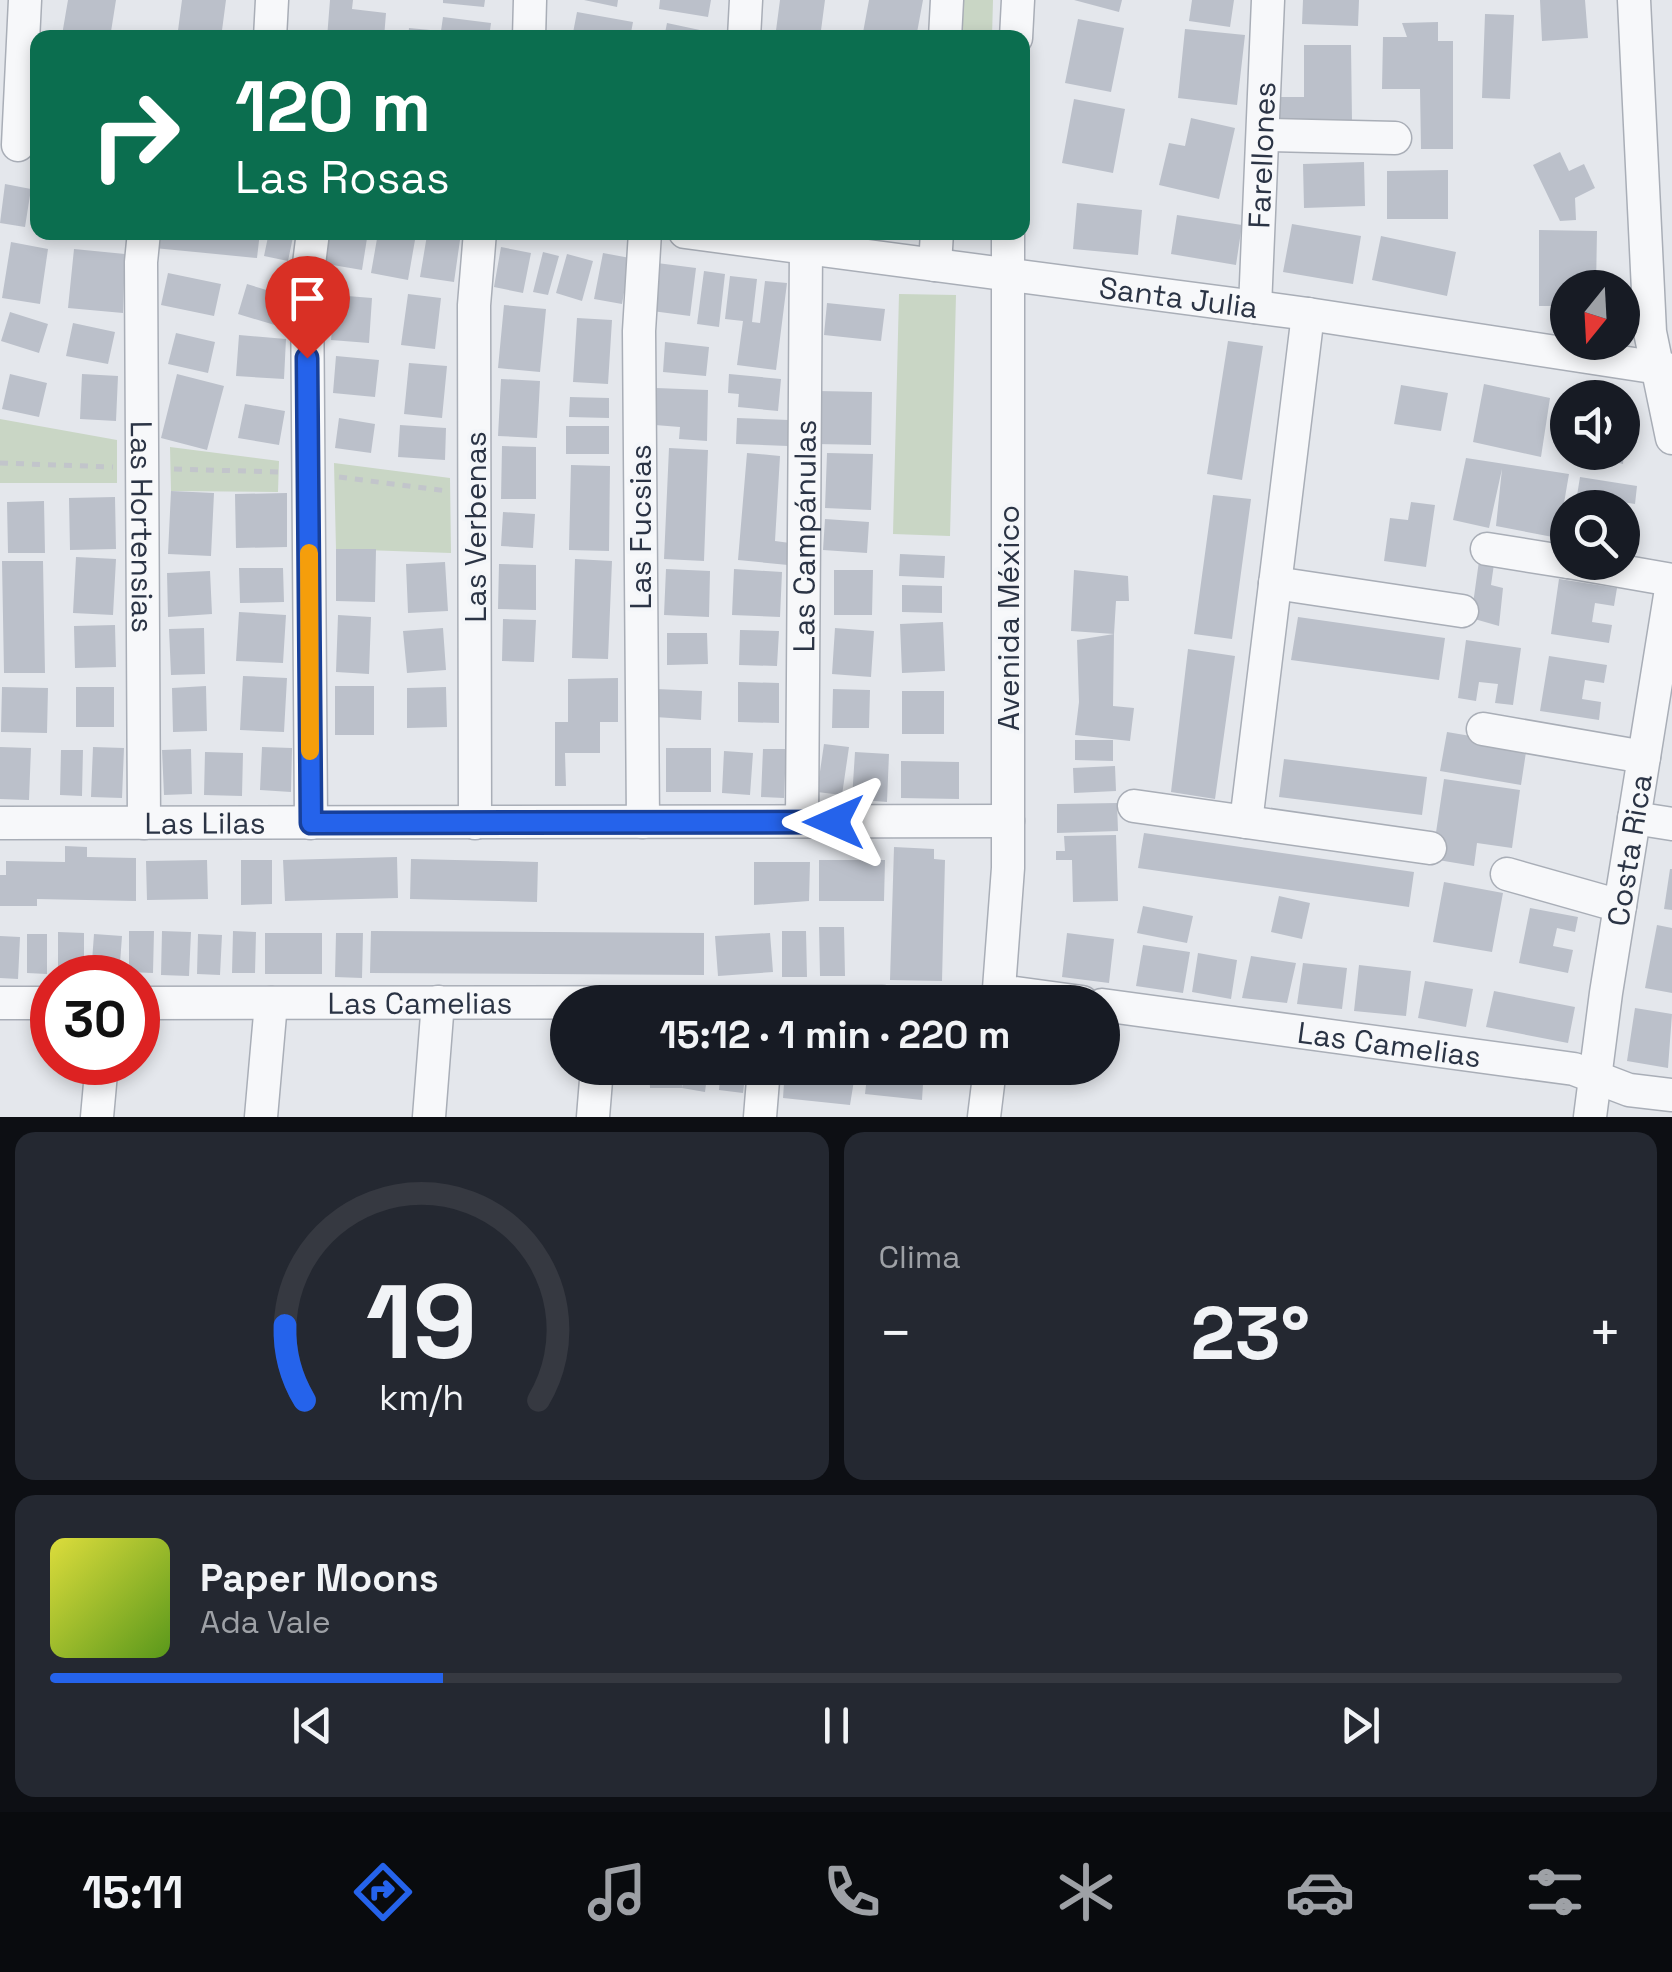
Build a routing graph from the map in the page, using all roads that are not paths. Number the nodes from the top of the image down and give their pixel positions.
1 (25, 0) edge
2 (272, 0) edge
3 (530, 0) edge
4 (746, 0) edge
5 (947, 0) edge
6 (1018, 0) edge
7 (1268, 0) edge
8 (1634, 0) edge
9 (270, 30) edge
10 (528, 30) edge
11 (744, 30) edge
12 (945, 30) edge
13 (1016, 30) edge
14 (1265, 135) junction
15 (1395, 138) dead end
16 (18, 145) edge
17 (143, 240) edge
18 (312, 240) edge
19 (479, 240) edge
20 (644, 240) edge
21 (758, 240) edge
22 (937, 240) edge
23 (1008, 240) edge
24 (806, 248) junction
25 (935, 266) junction
26 (1006, 275) junction
27 (1255, 308) junction
28 (1308, 314) junction
29 (1664, 369) edge
30 (1672, 438) edge
31 (1488, 549) dead end
32 (1550, 559) edge
33 (1640, 575) edge
34 (1672, 581) edge
35 (1275, 583) junction
36 (1462, 611) dead end
37 (1484, 729) dead end
38 (1644, 757) junction
39 (1134, 806) dead end
40 (1634, 818) junction
41 (1008, 821) junction
42 (475, 822) junction
43 (642, 822) junction
44 (802, 822) junction
45 (1246, 822) junction
46 (0, 823) edge
47 (144, 823) junction
48 (311, 823) junction
49 (1672, 824) edge
50 (1430, 848) dead end
51 (1507, 874) dead end
52 (1620, 906) junction
53 (1000, 985) edge
54 (438, 1002) junction
55 (550, 1002) edge
56 (30, 1003) edge
57 (160, 1003) edge
58 (271, 1003) junction
59 (0, 1004) edge
60 (1120, 1007) edge
61 (1595, 1078) junction
62 (100, 1085) edge
63 (596, 1085) edge
64 (763, 1085) edge
65 (988, 1085) edge
66 (1672, 1096) edge
67 (97, 1117) edge
68 (261, 1117) edge
69 (429, 1117) edge
70 (593, 1117) edge
71 (760, 1117) edge
72 (984, 1117) edge
73 (1590, 1117) edge

1 - 16 street
2 - 9 street
3 - 10 street
4 - 11 street
5 - 12 street
6 - 13 street
7 - 14 street, Farellones
8 - 29 street
14 - 15 street
14 - 27 street, Farellones
17 - 47 street, Las Hortensias
18 - 48 street
19 - 42 street, Las Verbenas
20 - 43 street, Las Fucsias
21 - 24 street, Santa Julia
22 - 25 street
23 - 26 street, Avenida México
24 - 25 street, Santa Julia
24 - 44 street, Las Campánulas
25 - 26 street, Santa Julia
26 - 27 street, Santa Julia
26 - 41 street, Avenida México
27 - 28 street, Santa Julia
28 - 29 street, Santa Julia
28 - 35 street
29 - 30 street
31 - 32 street
33 - 34 street
34 - 38 street, Costa Rica
35 - 36 street
35 - 45 street
37 - 38 street
38 - 40 street, Costa Rica
39 - 45 street
40 - 49 street
40 - 52 street, Costa Rica
41 - 44 street, Las Lilas
41 - 53 street, Avenida México
42 - 43 street, Las Lilas
42 - 48 street, Las Lilas
43 - 44 street, Las Lilas
45 - 50 street
46 - 47 street, Las Lilas
47 - 48 street, Las Lilas
51 - 52 street
52 - 61 street, Costa Rica
54 - 55 street, Las Camelias
54 - 58 street, Las Camelias
54 - 69 street
56 - 59 street
57 - 58 street, Las Camelias
58 - 68 street
60 - 61 street, Las Camelias
61 - 66 street, Las Camelias
61 - 73 street, Costa Rica
62 - 67 street
63 - 70 street
64 - 71 street
65 - 72 street

